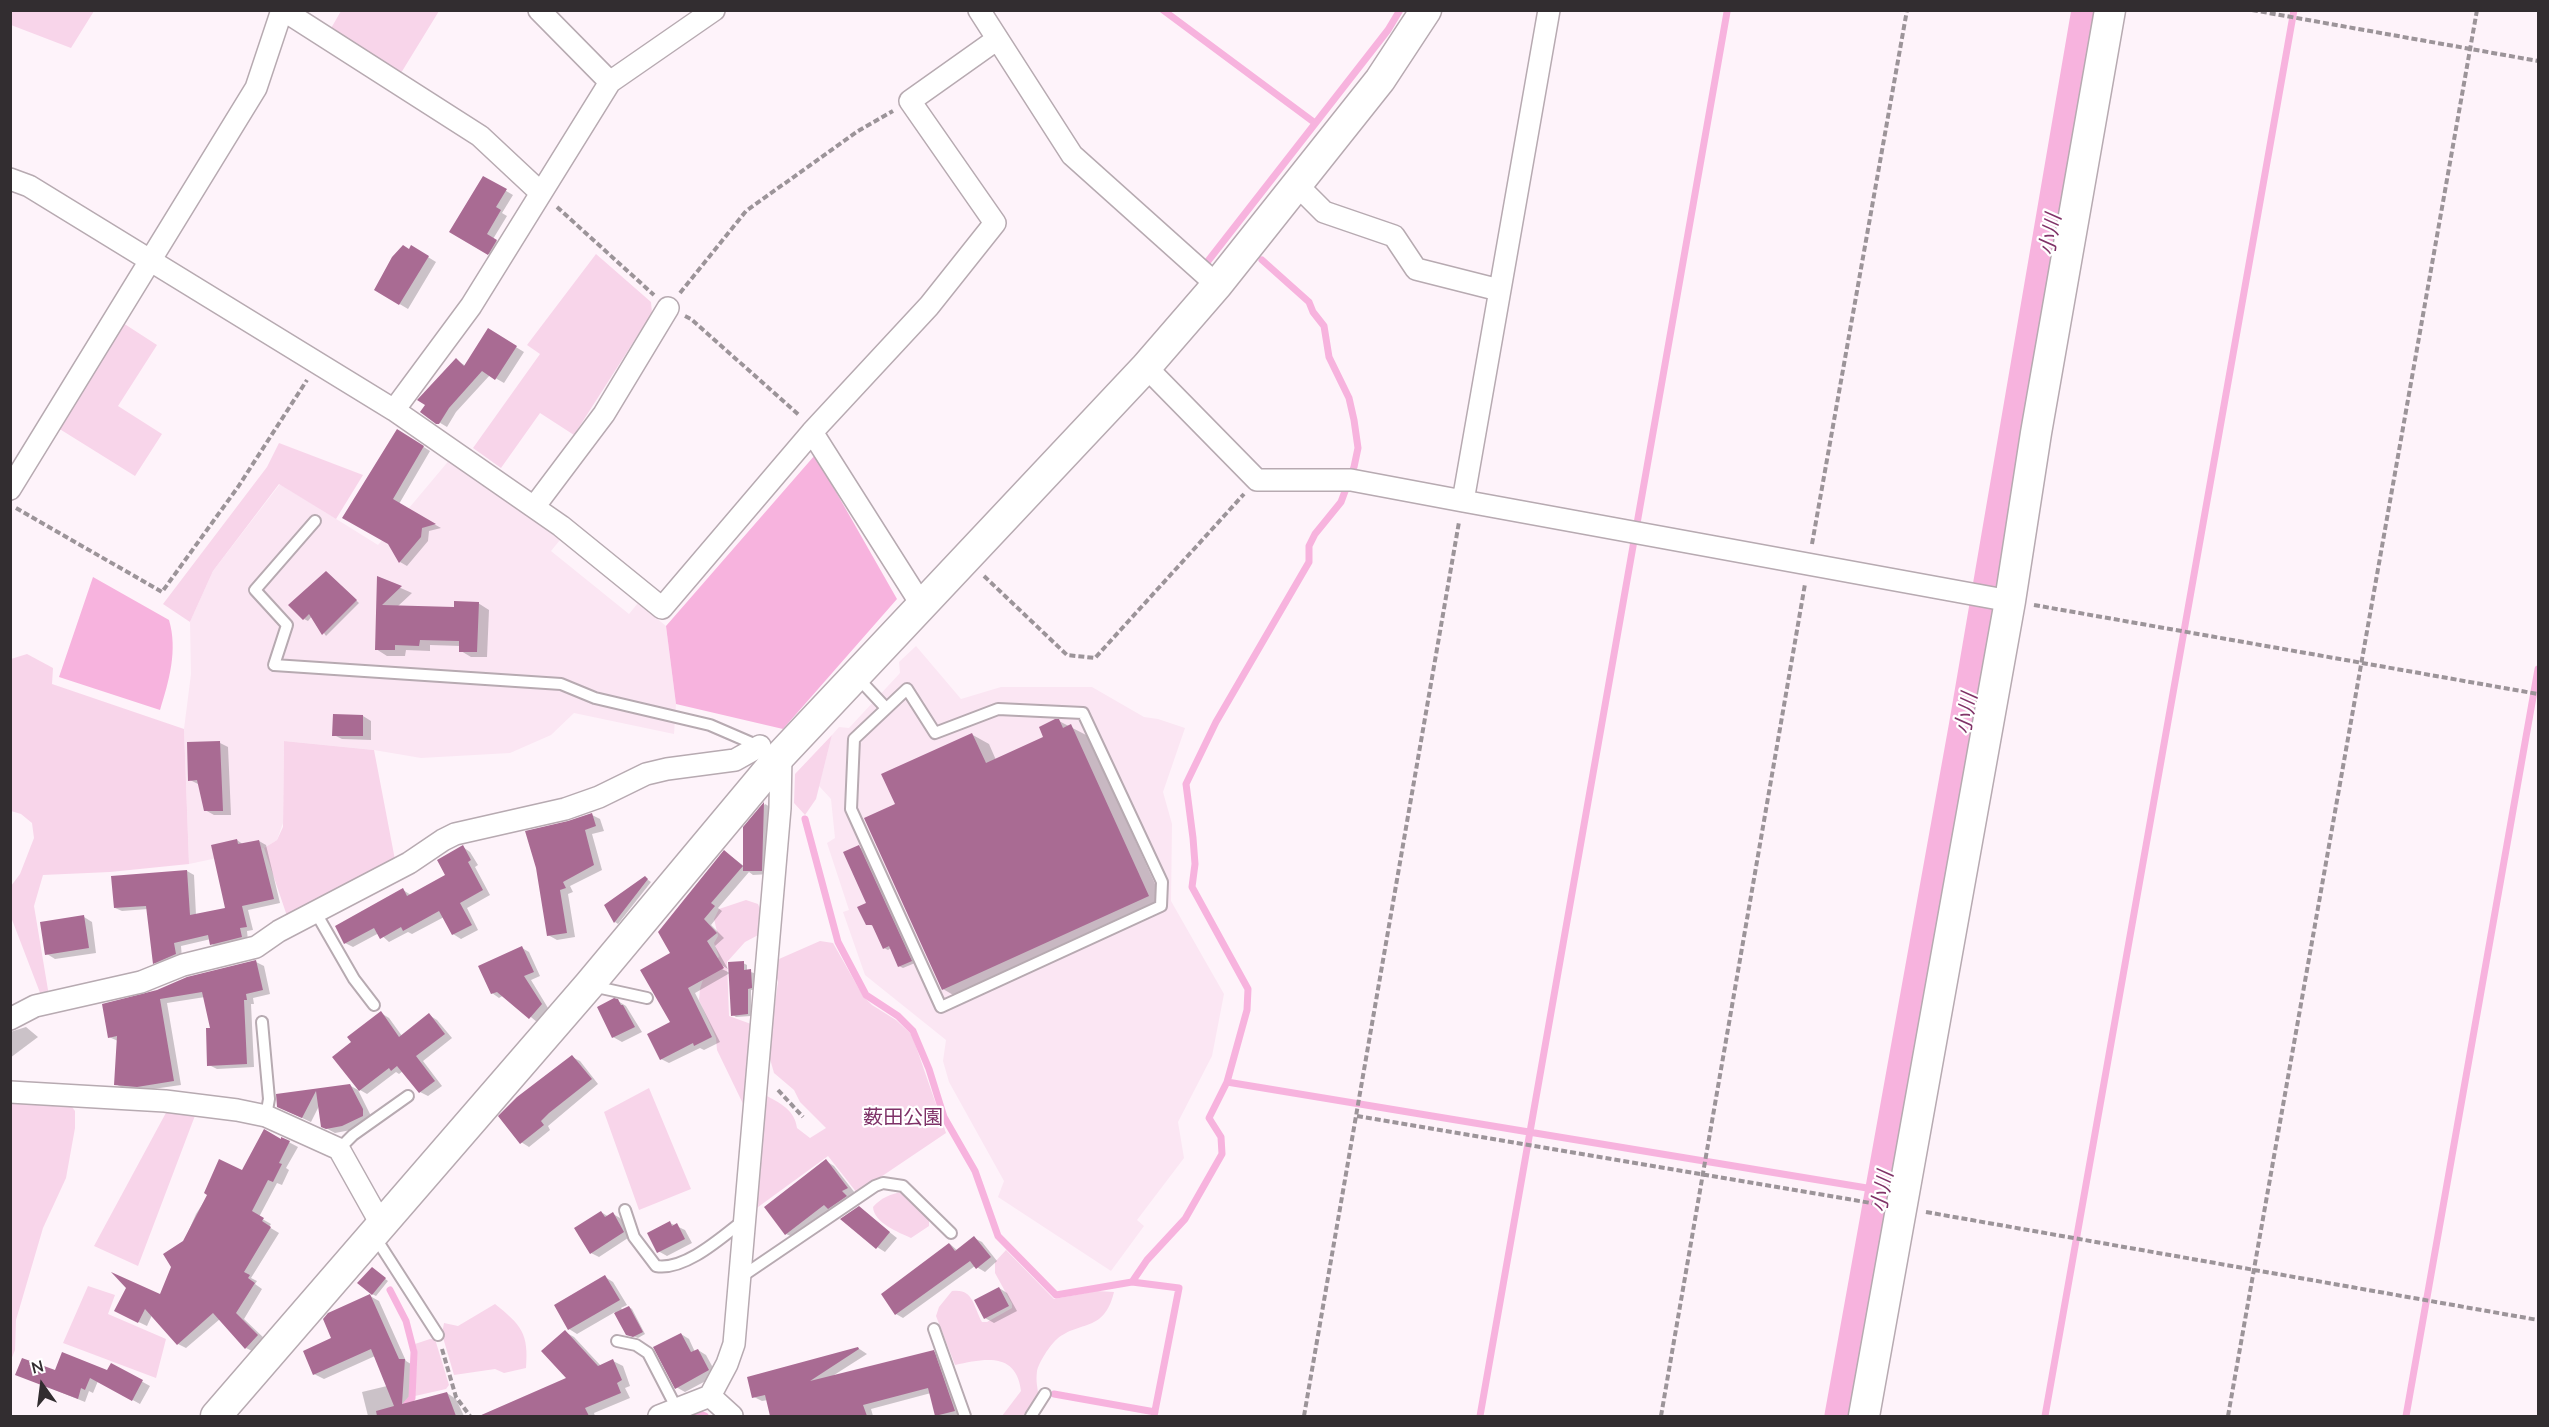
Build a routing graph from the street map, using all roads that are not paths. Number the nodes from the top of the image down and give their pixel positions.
1 (282, 10) edge
2 (539, 10) edge
3 (714, 10) edge
4 (979, 10) edge
5 (1426, 10) edge
6 (1549, 10) edge
7 (2110, 10) edge
8 (996, 40) junction
9 (610, 81) junction
10 (10, 179) edge
11 (1297, 185) junction
12 (542, 193) junction
13 (149, 259) junction
14 (1216, 285) junction
15 (1499, 290) junction
16 (669, 308) road end
17 (1146, 367) junction
18 (394, 410) junction
19 (812, 432) junction
20 (10, 489) edge
21 (1463, 501) junction
22 (534, 507) junction
23 (315, 521) dead end
24 (2010, 601) junction
25 (921, 604) junction
26 (855, 675) junction
27 (886, 708) junction
28 (770, 750) junction
29 (316, 913) junction
30 (589, 985) junction
31 (647, 998) dead end
32 (375, 1005) dead end
33 (10, 1019) edge
34 (262, 1022) dead end
35 (10, 1092) edge
36 (408, 1096) dead end
37 (266, 1116) junction
38 (339, 1149) junction
39 (625, 1210) dead end
40 (746, 1219) junction
41 (377, 1229) junction
42 (951, 1233) dead end
43 (740, 1278) junction
44 (934, 1329) dead end
45 (438, 1335) road end
46 (617, 1341) dead end
47 (1045, 1394) dead end
48 (710, 1396) junction
49 (668, 1413) edge
50 (216, 1416) edge
51 (732, 1416) edge
52 (965, 1416) edge
53 (1031, 1416) edge
54 (1864, 1416) edge

1 - 12 street
1 - 13 street
2 - 9 street
3 - 9 street
4 - 8 street
5 - 11 street
6 - 15 street
7 - 24 street
8 - 14 street
8 - 19 street
9 - 12 street
10 - 13 street
11 - 14 street
11 - 15 street
12 - 18 street
13 - 18 street
13 - 20 street
14 - 17 street
15 - 21 street
16 - 22 street
17 - 21 street
17 - 25 street
18 - 22 street
19 - 22 street
19 - 25 street
21 - 24 street
23 - 28 lane
24 - 54 street
25 - 26 street
26 - 27 lane
26 - 28 street
27 - 27 lane
28 - 29 street
28 - 30 street
28 - 40 street
29 - 32 lane
29 - 33 street
30 - 31 lane
30 - 41 street
34 - 37 lane
35 - 37 street
36 - 38 lane
37 - 38 street
38 - 41 street
39 - 40 lane
40 - 43 street
41 - 45 lane
41 - 50 street
42 - 43 lane
43 - 48 street
44 - 52 lane
46 - 49 lane
47 - 53 lane
48 - 49 street
48 - 51 street

